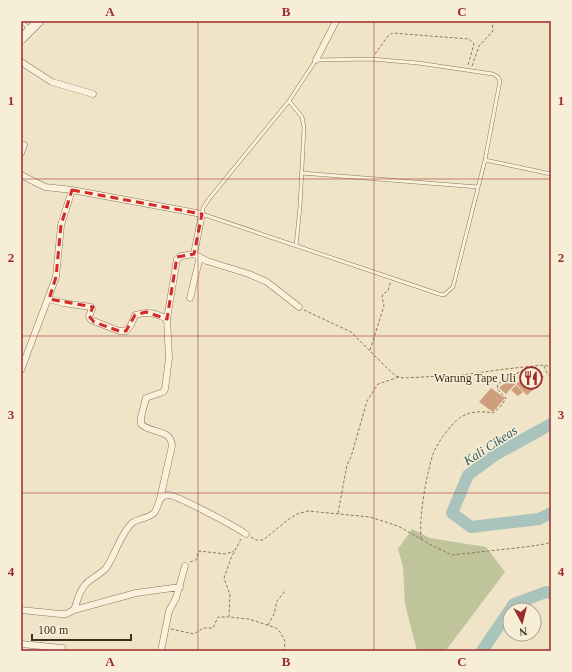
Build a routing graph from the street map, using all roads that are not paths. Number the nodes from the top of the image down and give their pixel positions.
1 (22, 21) edge
2 (39, 21) edge
3 (336, 21) edge
4 (30, 30) junction
5 (21, 39) edge
6 (316, 60) junction
7 (21, 62) edge
8 (93, 94) dead end
9 (289, 101) junction
10 (24, 144) dead end
11 (21, 153) edge
12 (485, 160) junction
13 (302, 173) junction
14 (551, 174) edge
15 (21, 175) edge
16 (478, 187) junction
17 (72, 190) junction
18 (202, 214) junction
19 (296, 246) junction
20 (194, 254) junction
21 (200, 257) junction
22 (190, 298) dead end
23 (48, 299) junction
24 (299, 307) road end
25 (167, 319) junction
26 (21, 370) edge
27 (160, 499) junction
28 (246, 534) road end
29 (185, 566) road end
30 (180, 587) junction
31 (21, 610) edge
32 (74, 610) junction
33 (21, 644) edge
34 (62, 648) dead end
35 (161, 651) edge

1 - 4 lane
2 - 4 main road
3 - 6 street
4 - 5 main road
6 - 9 lane
6 - 12 lane
7 - 8 street
9 - 13 lane
9 - 18 lane
10 - 11 street
12 - 14 lane
12 - 16 lane
13 - 16 lane
13 - 19 lane
15 - 17 street
16 - 19 lane
17 - 18 street
17 - 23 street
18 - 19 lane
18 - 20 street
20 - 21 street
20 - 25 street
21 - 22 street
21 - 24 street
23 - 25 street
23 - 26 street
25 - 27 street
27 - 28 street
27 - 32 street
29 - 30 street
30 - 32 street
30 - 35 street
31 - 32 street
33 - 34 street

